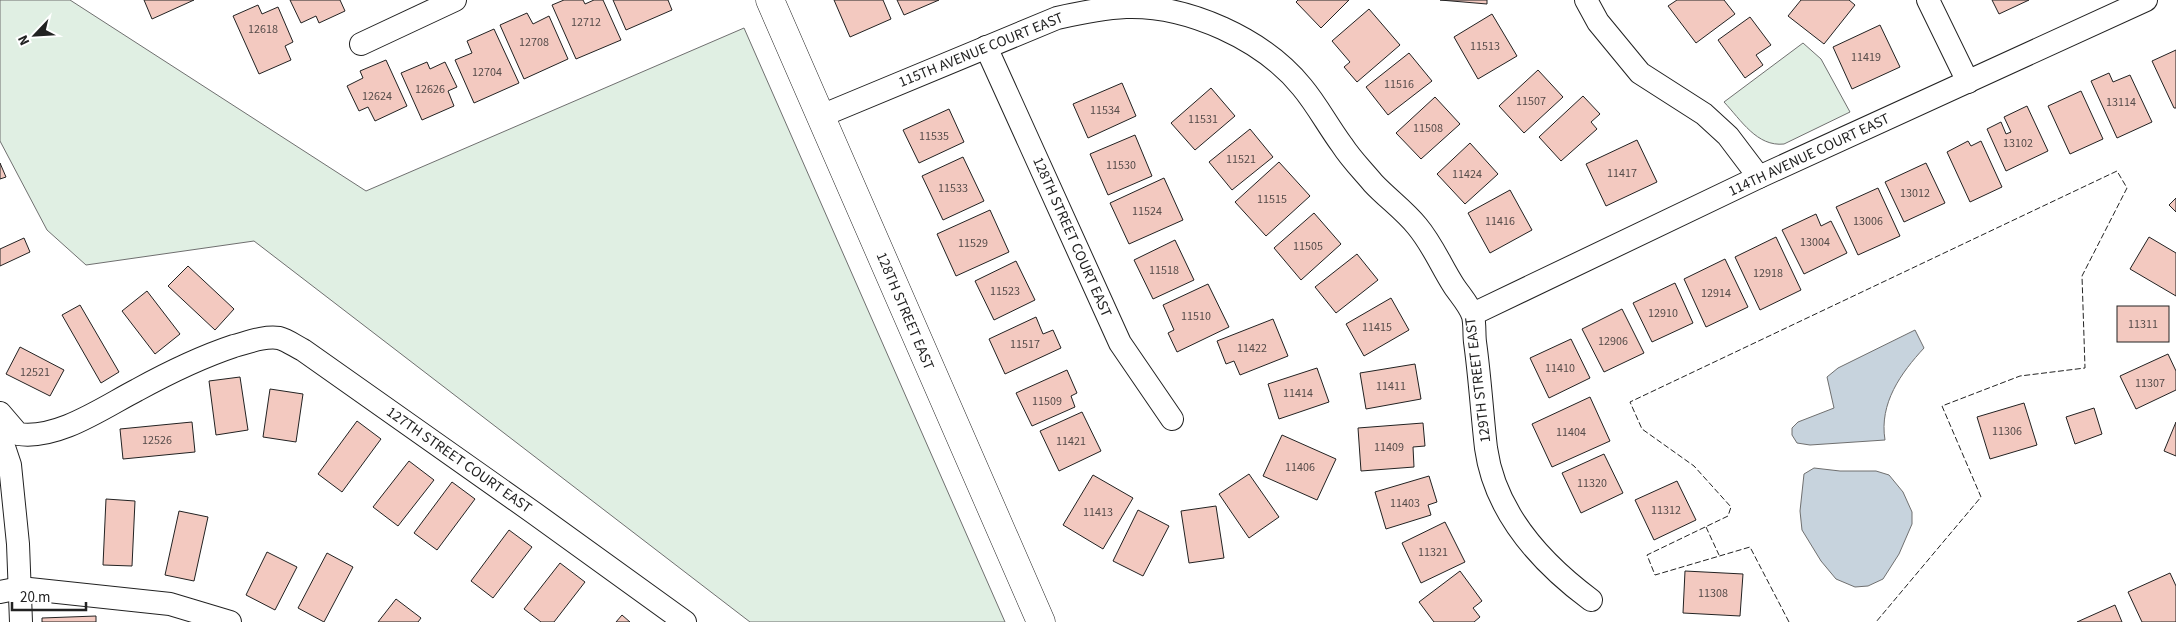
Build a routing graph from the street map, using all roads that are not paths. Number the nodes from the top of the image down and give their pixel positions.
1 (770, 0) edge
2 (1586, 0) edge
3 (1928, 0) edge
4 (2146, 0) edge
5 (444, 2) edge
6 (1206, 21) joint
7 (361, 44) dead end
8 (986, 47) junction
9 (1968, 82) junction
10 (821, 116) junction
11 (1759, 178) junction
12 (1473, 314) junction
13 (0, 413) edge
14 (1172, 419) dead end
15 (0, 435) edge
16 (10, 590) edge
17 (1591, 600) dead end
18 (21, 622) edge
19 (230, 622) edge
20 (685, 622) edge
21 (1040, 622) edge

1 - 10 street, 128TH STREET EAST
2 - 11 street
3 - 9 street
4 - 9 street, 114TH AVENUE COURT EAST
5 - 7 street
6 - 8 street, 115TH AVENUE COURT EAST
6 - 12 street, 129TH STREET EAST
8 - 10 street, 115TH AVENUE COURT EAST
8 - 14 street, 128TH STREET COURT EAST
9 - 11 street, 114TH AVENUE COURT EAST
10 - 21 street, 128TH STREET EAST
11 - 12 street, 114TH AVENUE COURT EAST
12 - 17 street, 129TH STREET EAST
13 - 20 street, 127TH STREET COURT EAST
15 - 16 street
16 - 18 street
16 - 19 street

